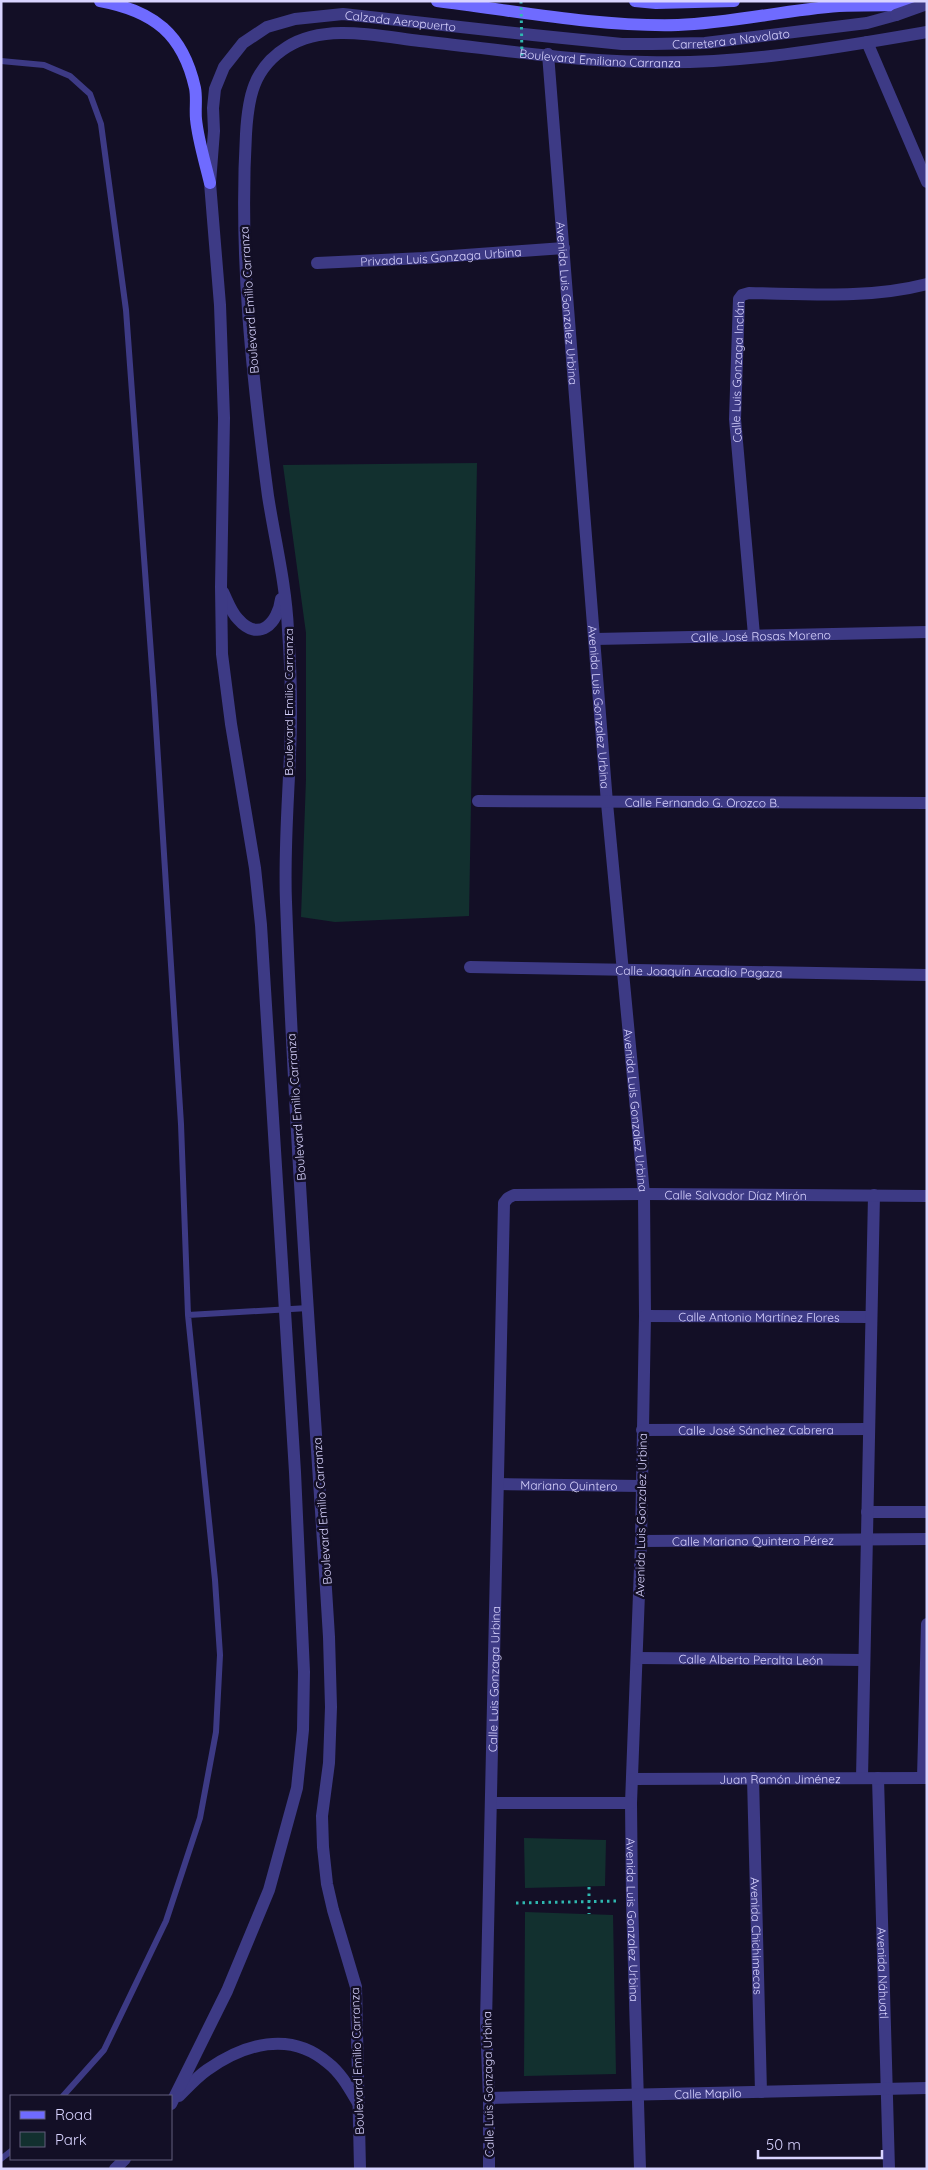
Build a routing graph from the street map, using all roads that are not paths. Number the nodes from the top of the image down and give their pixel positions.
1 (100, 1) edge
2 (438, 1) edge
3 (634, 1) edge
4 (734, 1) edge
5 (927, 5) edge
6 (267, 27) joint
7 (927, 32) edge
8 (533, 35) joint
9 (867, 42) junction
10 (278, 52) joint
11 (548, 54) junction
12 (1, 61) edge
13 (927, 182) edge
14 (210, 183) junction
15 (564, 248) junction
16 (318, 262) dead end
17 (927, 284) edge
18 (283, 575) junction
19 (221, 587) junction
20 (927, 632) edge
21 (754, 634) junction
22 (595, 639) junction
23 (478, 801) dead end
24 (607, 803) junction
25 (927, 803) edge
26 (470, 967) dead end
27 (624, 970) junction
28 (927, 975) edge
29 (644, 1194) junction
30 (514, 1195) joint
31 (874, 1195) junction
32 (927, 1196) edge
33 (308, 1308) junction
34 (286, 1309) junction
35 (188, 1315) junction
36 (645, 1316) junction
37 (872, 1317) junction
38 (869, 1428) junction
39 (642, 1430) junction
40 (498, 1484) junction
41 (642, 1486) junction
42 (867, 1512) junction
43 (927, 1512) edge
44 (867, 1540) junction
45 (927, 1540) edge
46 (641, 1541) junction
47 (927, 1624) edge
48 (637, 1658) junction
49 (864, 1660) junction
50 (753, 1778) junction
51 (862, 1778) junction
52 (878, 1778) junction
53 (925, 1778) edge
54 (632, 1779) junction
55 (491, 1803) junction
56 (631, 1803) junction
57 (927, 2088) edge
58 (887, 2089) junction
59 (761, 2092) junction
60 (637, 2094) junction
61 (64, 2095) edge
62 (489, 2098) junction
63 (173, 2101) edge
64 (359, 2105) junction
65 (124, 2160) edge
66 (115, 2169) edge
67 (360, 2169) edge
68 (489, 2169) edge
69 (640, 2169) edge
70 (889, 2169) edge

1 - 14 main road
2 - 5 main road
3 - 4 main road
5 - 8 street, Carretera a Navolato, bridge
6 - 8 street, Calzada Aeropuerto
6 - 14 street, Boulevard Emilio Carranza
7 - 9 street, Boulevard Emiliano Carranza
9 - 11 street, Boulevard Emiliano Carranza
9 - 13 street
10 - 11 street, Boulevard Emiliano Carranza
10 - 18 street, Boulevard Emilio Carranza
11 - 15 street, Avenida Luis Gonzalez Urbina
12 - 35 lane
14 - 19 street, Boulevard Emilio Carranza
15 - 16 street, Privada Luis Gonzaga Urbina
15 - 22 street, Avenida Luis Gonzalez Urbina
17 - 21 street, Calle Luis Gonzaga Inclán
18 - 19 street
18 - 33 street, Boulevard Emilio Carranza
19 - 34 street, Boulevard Emilio Carranza
20 - 21 street, Calle José Rosas Moreno
21 - 22 street, Calle José Rosas Moreno
22 - 24 street, Avenida Luis Gonzalez Urbina
23 - 24 street, Calle Fernando G. Orozco B.
24 - 25 street, Calle Fernando G. Orozco B.
24 - 27 street, Avenida Luis Gonzalez Urbina
26 - 27 street, Calle Joaquín Arcadio Pagaza
27 - 28 street, Calle Joaquín Arcadio Pagaza
27 - 29 street, Avenida Luis Gonzalez Urbina
29 - 30 street, Calle Salvador Díaz Mirón
29 - 31 street, Calle Salvador Díaz Mirón
29 - 36 street, Avenida Luis Gonzalez Urbina
30 - 40 street, Calle Luis Gonzaga Urbina
31 - 32 street, Calle Salvador Díaz Mirón
31 - 37 street
33 - 34 lane
33 - 64 street, Boulevard Emilio Carranza
34 - 35 lane
34 - 63 street, Boulevard Emilio Carranza
35 - 61 lane
36 - 37 street, Calle Antonio Martínez Flores
36 - 39 street, Avenida Luis Gonzalez Urbina
37 - 38 street
38 - 39 street, Calle José Sánchez Cabrera
38 - 42 street
39 - 41 street, Avenida Luis Gonzalez Urbina
40 - 41 street, Mariano Quintero
40 - 55 street, Calle Luis Gonzaga Urbina
41 - 46 street, Avenida Luis Gonzalez Urbina
42 - 43 street
42 - 44 street
44 - 45 street, Calle Mariano Quintero Pérez
44 - 46 street, Calle Mariano Quintero Pérez
44 - 49 street
46 - 48 street, Avenida Luis Gonzalez Urbina
47 - 53 street
48 - 49 street, Calle Alberto Peralta León
48 - 54 street, Avenida Luis Gonzalez Urbina
49 - 51 street
50 - 51 street, Juan Ramón Jiménez
50 - 54 street, Juan Ramón Jiménez
50 - 59 street, Avenida Chichimecas
51 - 52 street, Juan Ramón Jiménez
52 - 53 street, Juan Ramón Jiménez
52 - 58 street, Avenida Náhuatl
54 - 56 street, Avenida Luis Gonzalez Urbina
55 - 56 street
55 - 62 street, Calle Luis Gonzaga Urbina
56 - 60 street, Avenida Luis Gonzalez Urbina
57 - 58 street, Calle Mapilo
58 - 59 street, Calle Mapilo
58 - 70 street, Avenida Náhuatl
59 - 60 street, Calle Mapilo
60 - 62 street, Calle Mapilo
60 - 69 street, Avenida Luis Gonzalez Urbina
62 - 68 street, Calle Luis Gonzaga Urbina
63 - 64 street
64 - 67 street, Boulevard Emilio Carranza
65 - 66 street

